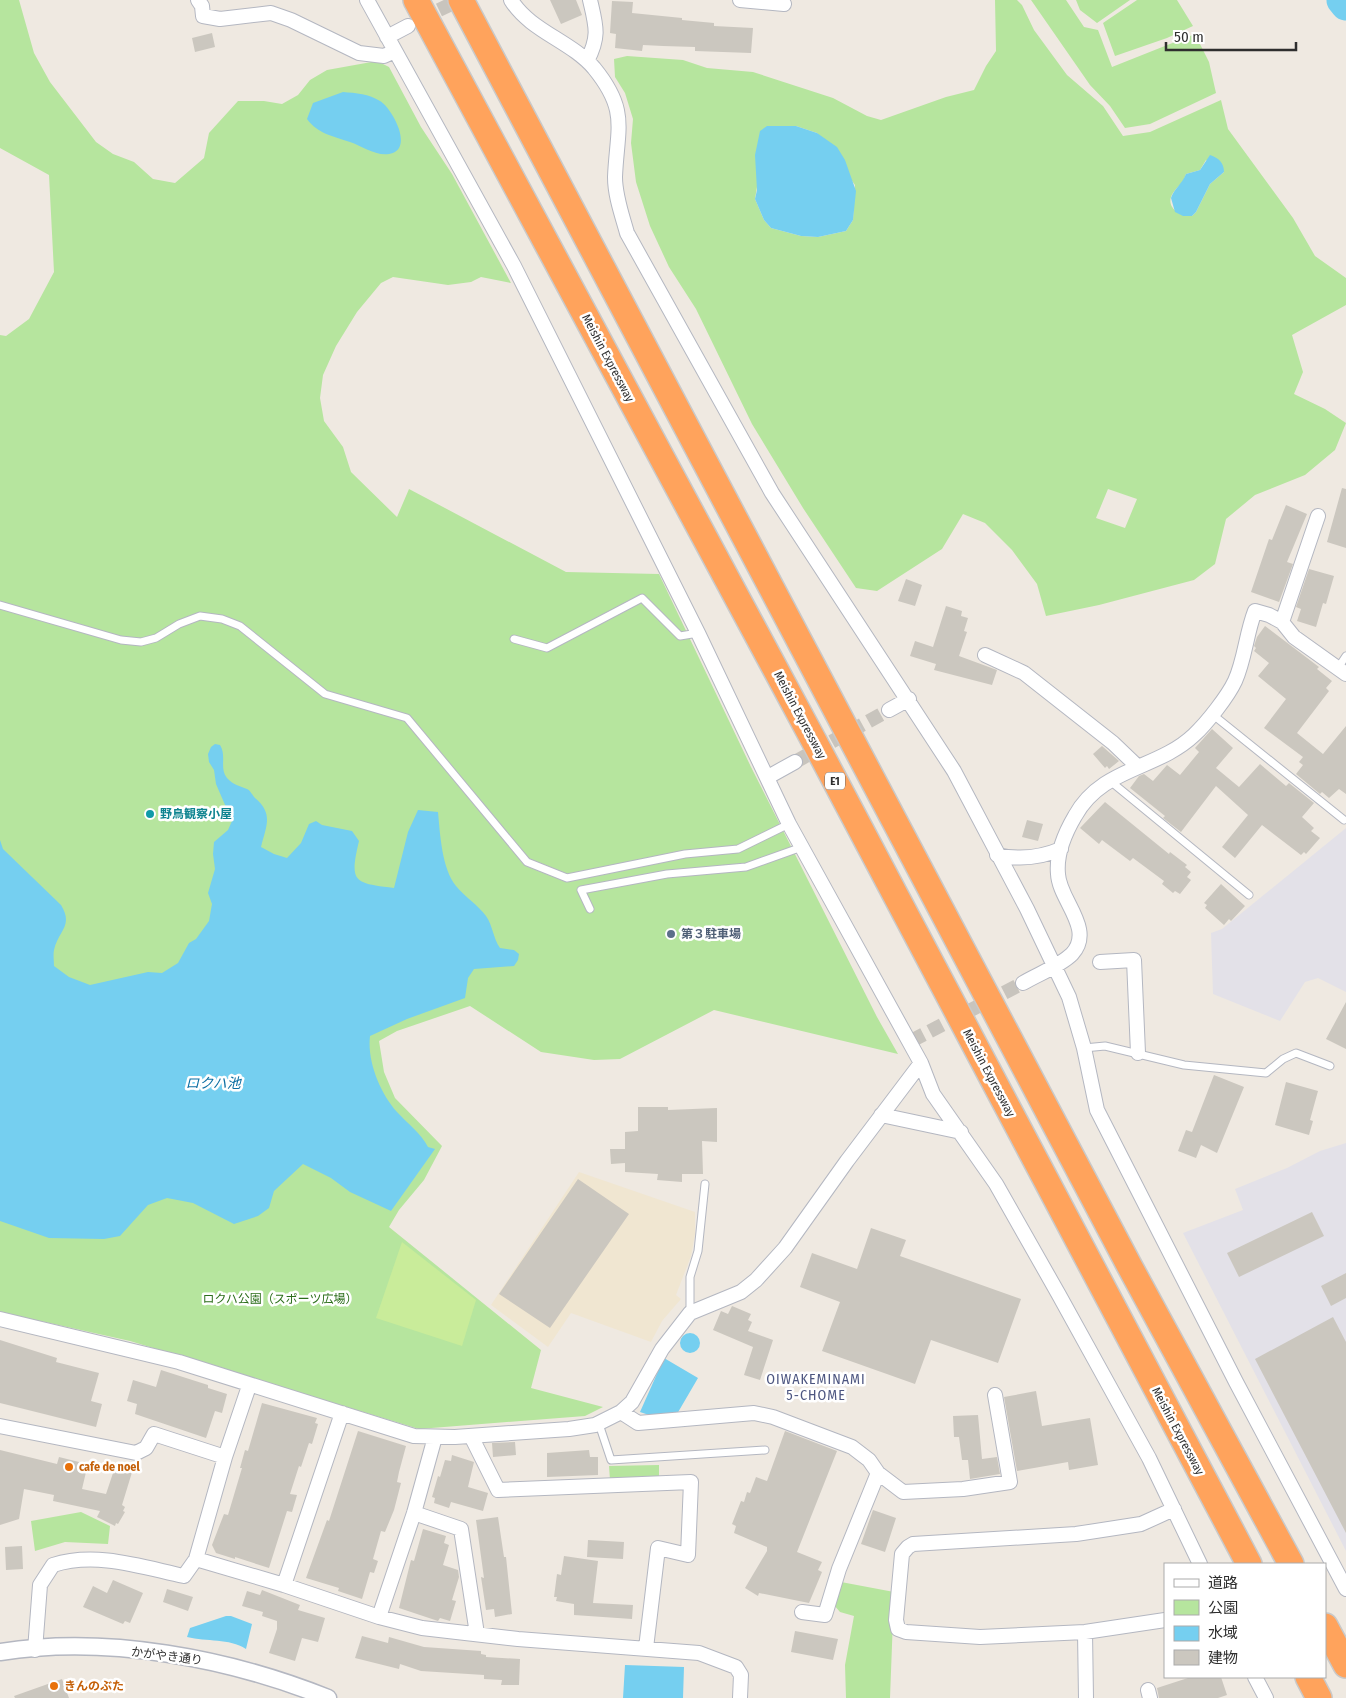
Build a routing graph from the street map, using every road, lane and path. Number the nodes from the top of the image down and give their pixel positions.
1 (198, 0) edge
2 (367, 0) edge
3 (416, 0) edge
4 (461, 0) edge
5 (511, 0) edge
6 (590, 0) edge
7 (740, 0) edge
8 (784, 4) dead end
9 (408, 26) tunnel mouth
10 (388, 37) junction
11 (395, 51) junction
12 (587, 61) junction
13 (1318, 516) dead end
14 (0, 605) edge
15 (1282, 622) junction
16 (698, 633) junction
17 (514, 639) dead end
18 (985, 655) dead end
19 (1346, 656) edge
20 (1342, 671) edge
21 (908, 699) junction
22 (889, 710) tunnel mouth
23 (1211, 713) junction
24 (795, 762) tunnel mouth
25 (1137, 766) junction
26 (768, 777) junction
27 (1109, 780) junction
28 (1344, 820) dead end
29 (790, 824) junction
30 (802, 847) junction
31 (1061, 849) junction
32 (997, 854) junction
33 (1249, 895) dead end
34 (590, 910) dead end
35 (1100, 962) dead end
36 (1053, 966) junction
37 (1023, 983) tunnel mouth
38 (1084, 1048) junction
39 (1138, 1053) junction
40 (921, 1064) junction
41 (1330, 1066) dead end
42 (881, 1115) junction
43 (961, 1132) junction
44 (705, 1184) dead end
45 (690, 1313) junction
46 (0, 1319) edge
47 (249, 1386) junction
48 (995, 1395) dead end
49 (621, 1412) junction
50 (342, 1413) junction
51 (599, 1424) junction
52 (0, 1426) edge
53 (471, 1436) junction
54 (435, 1437) junction
55 (765, 1450) dead end
56 (225, 1457) junction
57 (878, 1473) junction
58 (1174, 1509) junction
59 (414, 1513) junction
60 (196, 1559) junction
61 (1200, 1563) edge
62 (1248, 1563) edge
63 (1290, 1563) edge
64 (284, 1585) junction
65 (1346, 1589) edge
66 (802, 1612) dead end
67 (380, 1617) junction
68 (1164, 1620) edge
69 (1326, 1628) edge
70 (1085, 1632) junction
71 (477, 1634) junction
72 (646, 1648) junction
73 (34, 1650) junction
74 (0, 1652) edge
75 (1346, 1665) edge
76 (1256, 1678) edge
77 (1309, 1678) edge
78 (328, 1698) edge
79 (740, 1698) edge
80 (1086, 1698) edge
81 (1266, 1698) edge
82 (1320, 1698) edge

1 - 11 street
2 - 10 street
3 - 62 highway, Meishin Expressway / E1
4 - 63 highway
5 - 12 street
6 - 12 street
7 - 8 street
9 - 10 street
10 - 11 street
11 - 16 street
12 - 21 street
13 - 15 street
14 - 29 lane
15 - 20 street
15 - 23 street
16 - 17 lane
16 - 26 street
18 - 25 street
19 - 20 lane
21 - 22 street
21 - 32 street
23 - 25 street
23 - 28 lane
24 - 26 street
25 - 27 street
26 - 29 street
27 - 31 street
27 - 33 lane
29 - 30 street
30 - 34 lane
30 - 40 street
31 - 32 street
31 - 36 street
32 - 36 street
35 - 39 street
36 - 37 street
36 - 38 street
38 - 39 lane
38 - 65 street
39 - 41 lane
40 - 42 street
40 - 43 street
42 - 43 street
42 - 45 street
43 - 58 street
44 - 45 lane
45 - 49 street
46 - 47 street
47 - 50 street
47 - 56 street
48 - 57 street
49 - 51 street
49 - 57 street
50 - 54 street
50 - 64 street
51 - 53 street
51 - 55 lane
52 - 56 street
53 - 54 street
53 - 72 street
54 - 59 street
56 - 60 street
57 - 66 street
58 - 61 street
58 - 70 street
59 - 67 street
59 - 71 street
60 - 64 street
60 - 73 street
64 - 67 street
67 - 71 street
68 - 70 street
69 - 75 highway
70 - 80 street
71 - 72 street
72 - 79 street
73 - 74 street, かがやき通り
73 - 78 street, かがやき通り
76 - 81 street
77 - 82 highway

